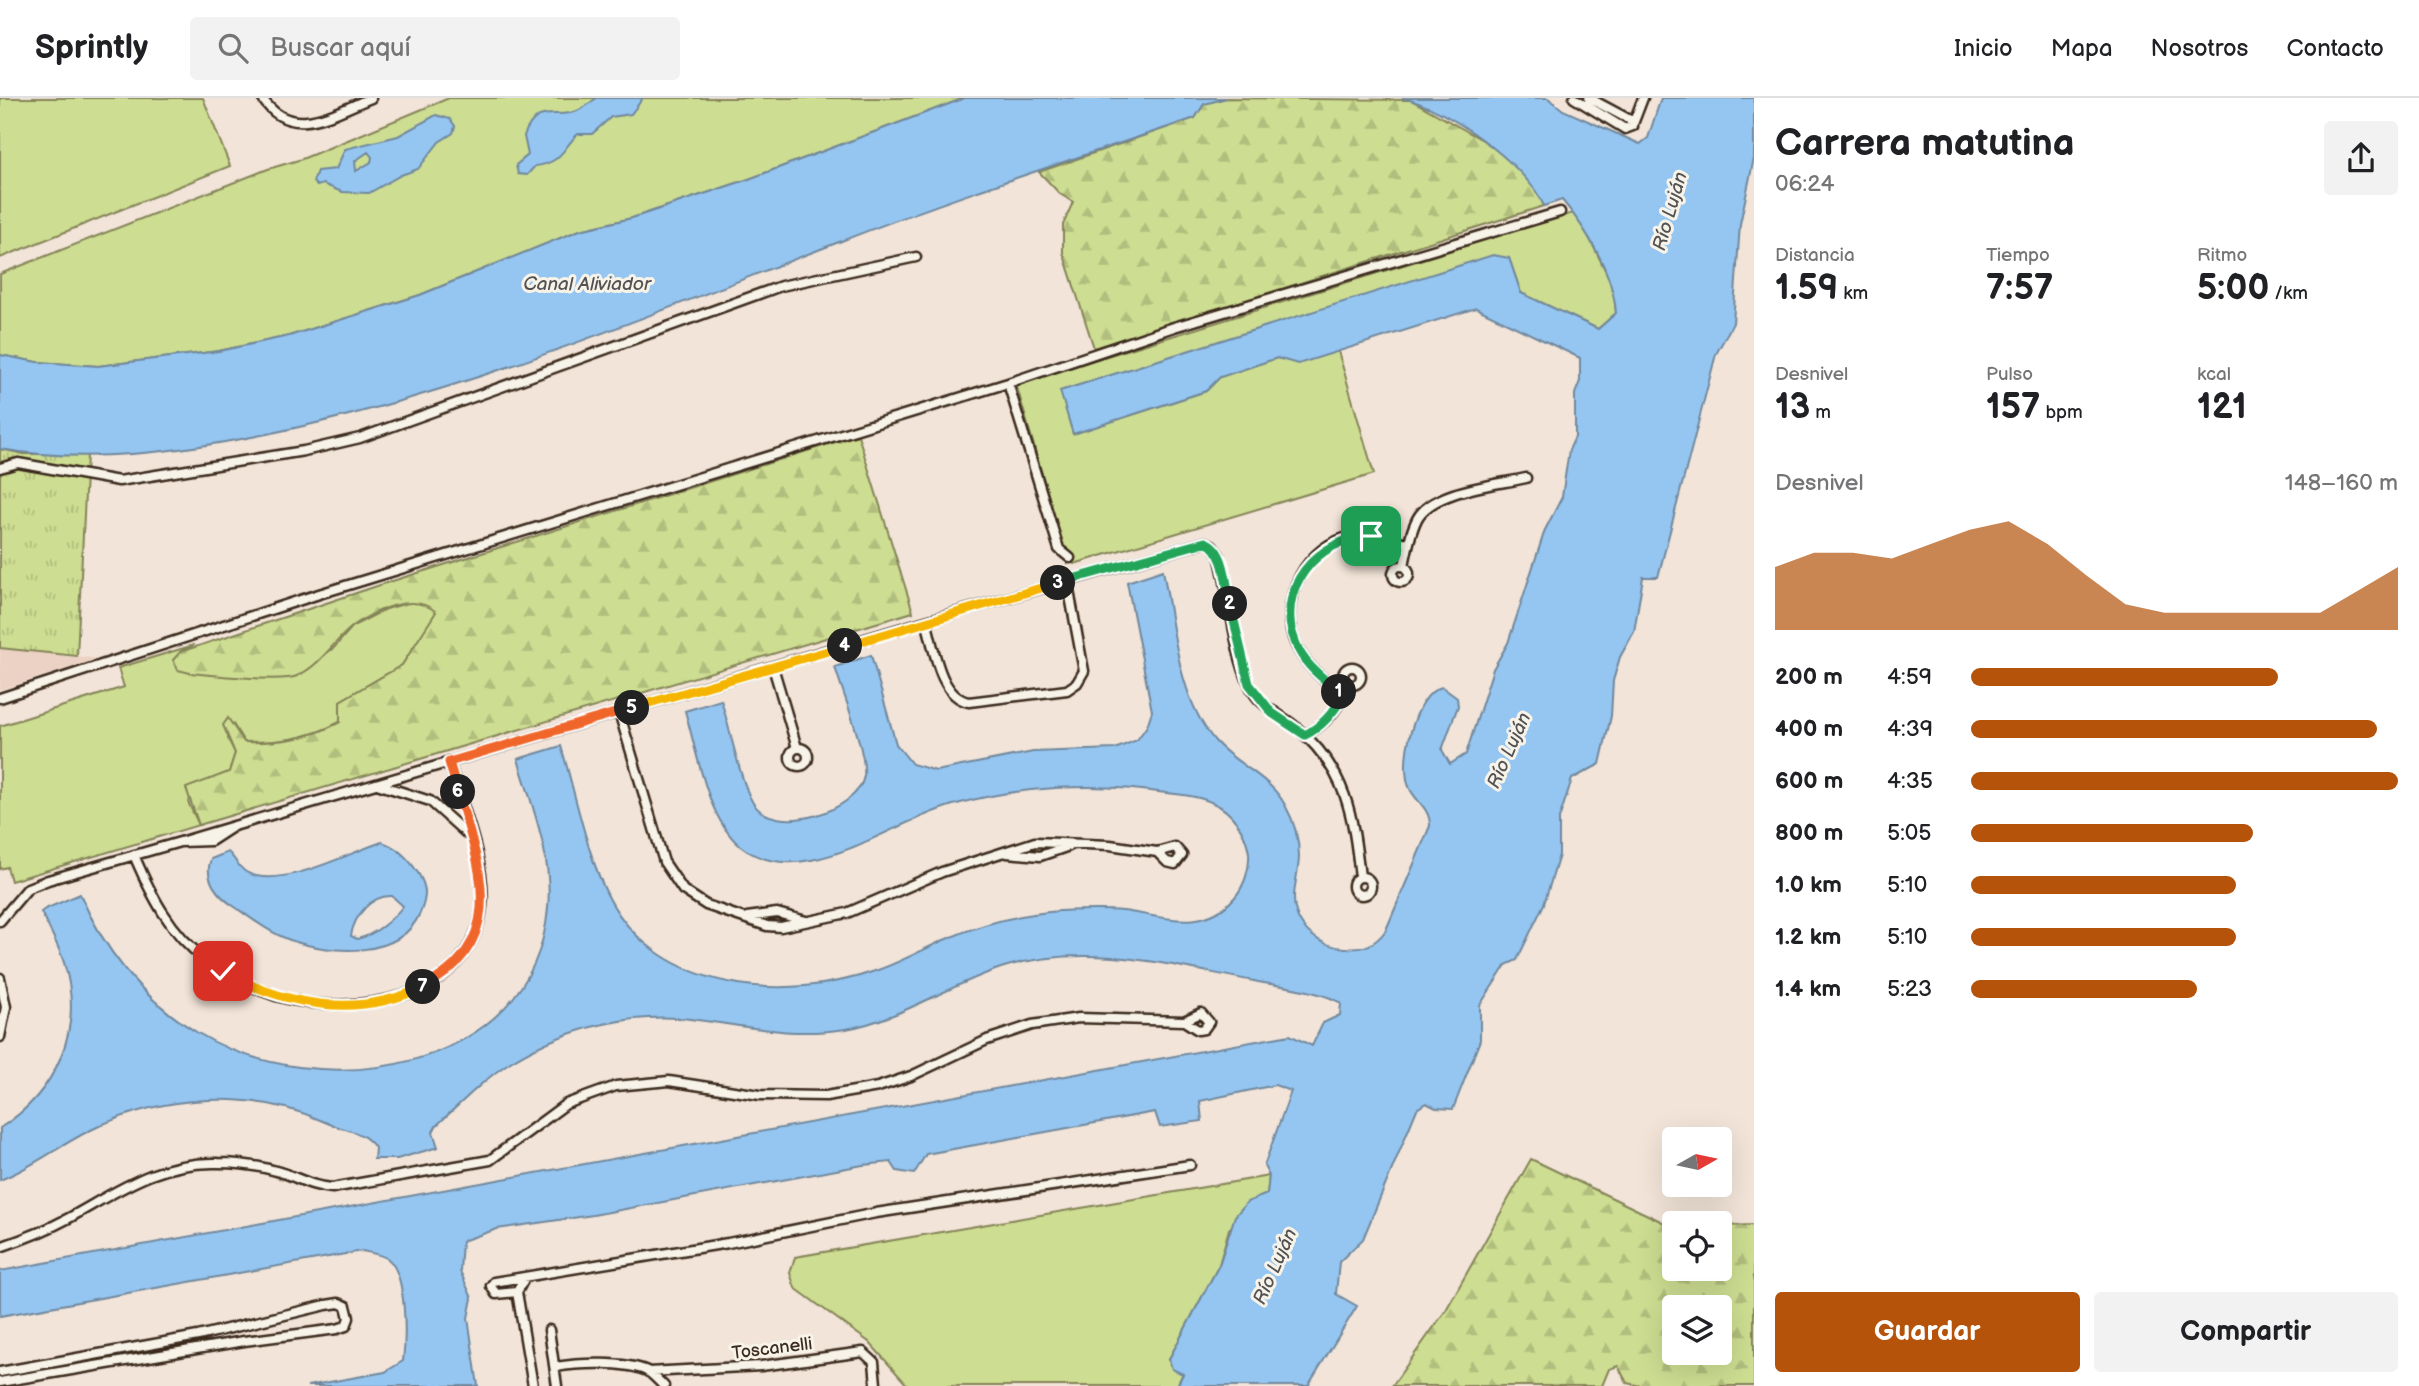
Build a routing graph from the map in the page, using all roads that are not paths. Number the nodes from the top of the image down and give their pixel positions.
1 (262, 98) edge
2 (371, 98) edge
3 (1574, 98) edge
4 (1589, 98) edge
5 (1643, 98) edge
6 (361, 100) edge
7 (1633, 124) junction
8 (1560, 212) dead end
9 (916, 257) dead end
10 (1009, 383) junction
11 (0, 468) edge
12 (1526, 478) dead end
13 (1409, 543) junction
14 (1070, 558) dead end
15 (1404, 566) dead end
16 (1067, 580) junction
17 (926, 621) junction
18 (773, 667) junction
19 (1346, 684) dead end
20 (1344, 696) junction
21 (0, 698) edge
22 (619, 712) junction
23 (1305, 735) junction
24 (797, 748) dead end
25 (449, 762) junction
26 (377, 784) junction
27 (470, 837) junction
28 (1072, 845) junction
29 (1157, 852) dead end
30 (1007, 853) junction
31 (134, 855) junction
32 (1360, 877) dead end
33 (747, 917) junction
34 (806, 921) junction
35 (0, 922) edge
36 (0, 978) edge
37 (1184, 1020) dead end
38 (0, 1037) edge
39 (1190, 1165) dead end
40 (0, 1247) edge
41 (524, 1279) junction
42 (517, 1292) junction
43 (550, 1330) dead end
44 (186, 1338) junction
45 (188, 1350) junction
46 (555, 1367) junction
47 (21, 1368) junction
48 (0, 1372) edge
49 (648, 1372) junction
50 (22, 1378) junction
51 (0, 1382) edge
52 (876, 1384) dead end
53 (533, 1386) edge
54 (557, 1386) edge
55 (664, 1386) edge

1 - 6 street
2 - 6 street
3 - 7 street
4 - 7 street
5 - 7 street
8 - 10 street
9 - 11 street
10 - 14 street
10 - 21 street
12 - 13 street
13 - 15 street
13 - 20 street
16 - 17 street
16 - 17 street
16 - 23 street
17 - 18 street
18 - 22 street
18 - 24 street
19 - 20 street
20 - 23 street
22 - 25 street
22 - 33 street
23 - 32 street
25 - 26 street
25 - 27 street
26 - 27 street
26 - 31 street
27 - 31 street
28 - 29 street
28 - 30 street
28 - 30 street
30 - 34 street
31 - 35 street
33 - 34 street
33 - 34 street
36 - 38 street
37 - 40 street
39 - 41 street
41 - 42 street
41 - 42 street
42 - 53 street
43 - 46 street
44 - 45 street
44 - 45 street
44 - 47 street
45 - 50 street
46 - 49 street, Toscanelli
46 - 54 street
47 - 48 street
47 - 50 street
49 - 52 street, Toscanelli
49 - 55 street
50 - 51 street

